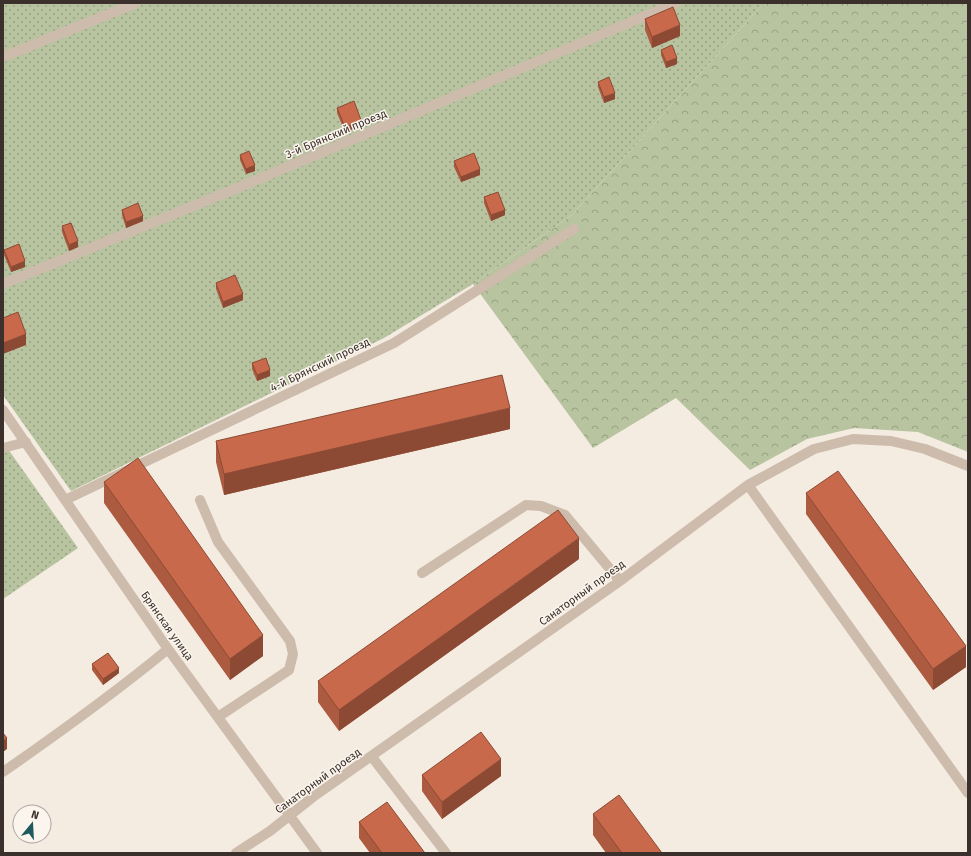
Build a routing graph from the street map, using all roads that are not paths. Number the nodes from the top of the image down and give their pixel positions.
1 (136, 3) edge
2 (676, 3) edge
3 (3, 56) edge
4 (574, 229) dead end
5 (3, 284) edge
6 (3, 410) edge
7 (26, 442) junction
8 (3, 448) edge
9 (968, 466) edge
10 (748, 485) junction
11 (65, 500) junction
12 (200, 500) dead end
13 (422, 573) dead end
14 (620, 581) junction
15 (168, 649) junction
16 (218, 717) junction
17 (372, 757) junction
18 (3, 772) edge
19 (968, 793) edge
20 (290, 816) junction
21 (236, 853) edge
22 (317, 853) edge
23 (446, 853) edge

1 - 3 street
2 - 5 street, 3-й Брянский проезд
4 - 11 street, 4-й Брянский проезд
6 - 7 street, Брянская улица
7 - 8 street
7 - 11 street, Брянская улица
9 - 10 street, Санаторный проезд
10 - 14 street, Санаторный проезд
10 - 19 street
11 - 15 street, Брянская улица
12 - 16 street
13 - 14 street
14 - 17 street, Санаторный проезд
15 - 16 street, Брянская улица
15 - 18 street
16 - 20 street, Брянская улица
17 - 20 street, Санаторный проезд
17 - 23 street
20 - 21 street, Санаторный проезд
20 - 22 street, Брянская улица

